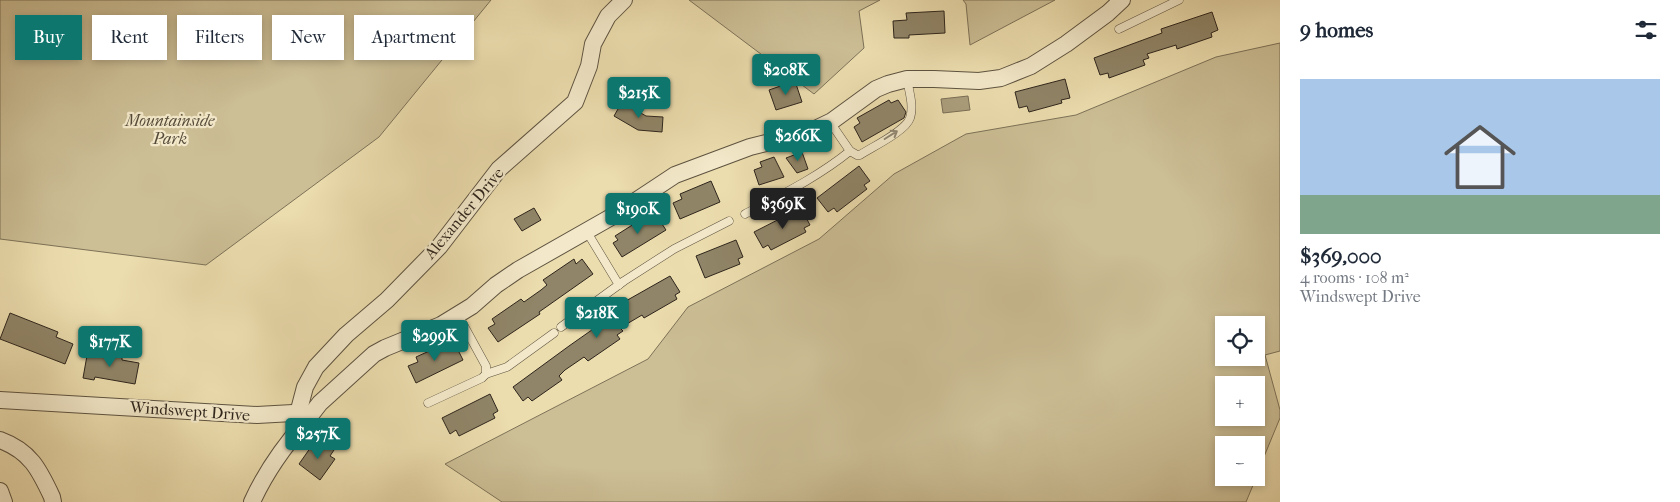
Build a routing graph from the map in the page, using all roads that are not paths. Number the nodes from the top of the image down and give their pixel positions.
1 (624, 0) edge
2 (1122, 0) edge
3 (1179, 0) edge
4 (1119, 28) dead end
5 (907, 79) junction
6 (830, 122) junction
7 (850, 151) junction
8 (744, 214) dead end
9 (729, 221) dead end
10 (586, 232) junction
11 (618, 285) junction
12 (458, 315) junction
13 (561, 327) dead end
14 (554, 333) dead end
15 (486, 374) junction
16 (0, 400) edge
17 (428, 403) dead end
18 (306, 422) junction
19 (0, 440) edge
20 (0, 491) edge
21 (4, 502) edge
22 (53, 502) edge
23 (252, 502) edge

1 - 18 street, Alexander Drive
2 - 5 street
3 - 4 lane
5 - 6 street
7 -> 5 lane
6 - 7 lane
6 - 10 street
7 - 8 lane
9 - 11 lane
10 - 11 lane
10 - 12 street
11 - 13 lane
12 - 15 lane
12 - 18 street
14 - 15 lane
15 - 17 lane
16 - 18 street, Windswept Drive
18 - 23 street
19 - 22 street
20 - 21 street

